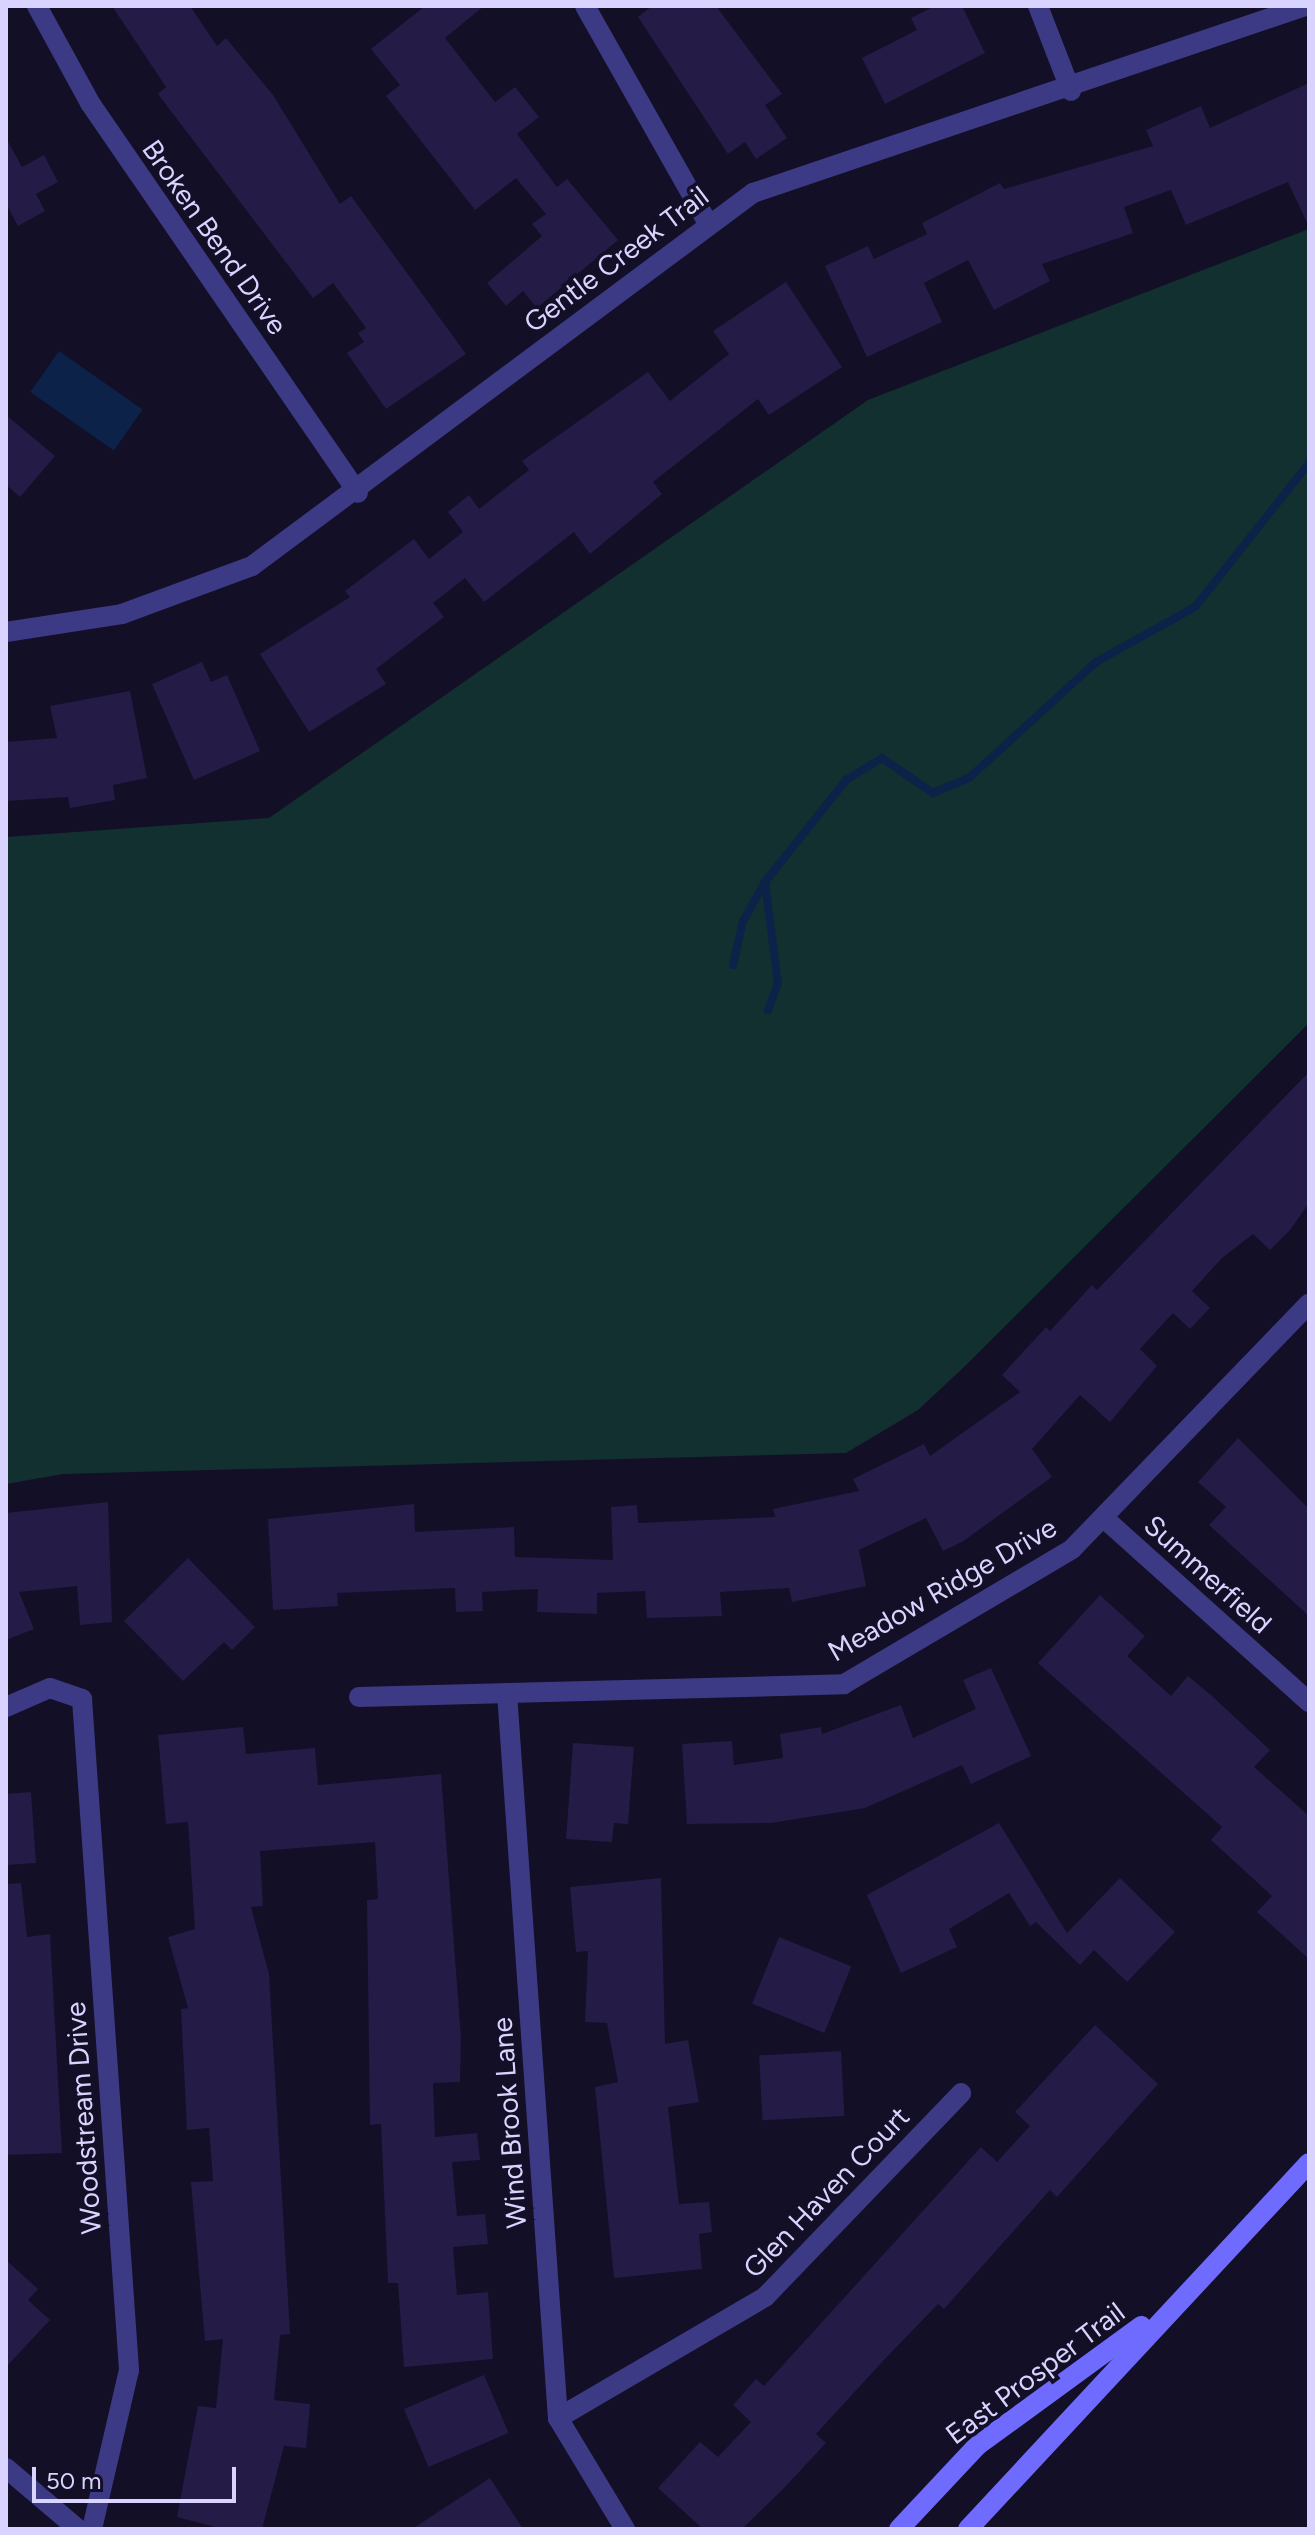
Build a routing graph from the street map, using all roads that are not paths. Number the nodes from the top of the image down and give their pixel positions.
1 (37, 6) edge
2 (585, 6) edge
3 (1038, 6) edge
4 (1305, 6) edge
5 (1071, 91) junction
6 (707, 222) junction
7 (358, 493) junction
8 (6, 632) edge
9 (1309, 1304) edge
10 (1105, 1519) junction
11 (507, 1693) junction
12 (359, 1697) dead end
13 (1309, 1702) edge
14 (6, 1707) edge
15 (961, 2093) dead end
16 (1309, 2163) edge
17 (1176, 2301) junction
18 (558, 2418) junction
19 (6, 2468) edge
20 (78, 2529) edge
21 (92, 2529) edge
22 (625, 2529) edge
23 (899, 2529) edge
24 (968, 2529) edge

1 - 7 street, Broken Bend Drive
2 - 6 street
3 - 5 street
4 - 5 street, Gentle Creek Trail
5 - 6 street, Gentle Creek Trail
6 - 7 street, Gentle Creek Trail
7 - 8 street, Gentle Creek Trail
9 - 10 street, Meadow Ridge Drive
10 - 11 street, Meadow Ridge Drive
10 - 13 street, Summerfield
11 - 12 street, Meadow Ridge Drive
11 - 18 street, Wind Brook Lane
14 - 21 street, Woodstream Drive
15 - 18 street, Glen Haven Court
16 - 17 main road, East Prosper Trail
17 - 23 main road, East Prosper Trail
17 - 24 main road, East Prosper Trail
18 - 22 street, Wind Brook Lane
19 - 20 street

